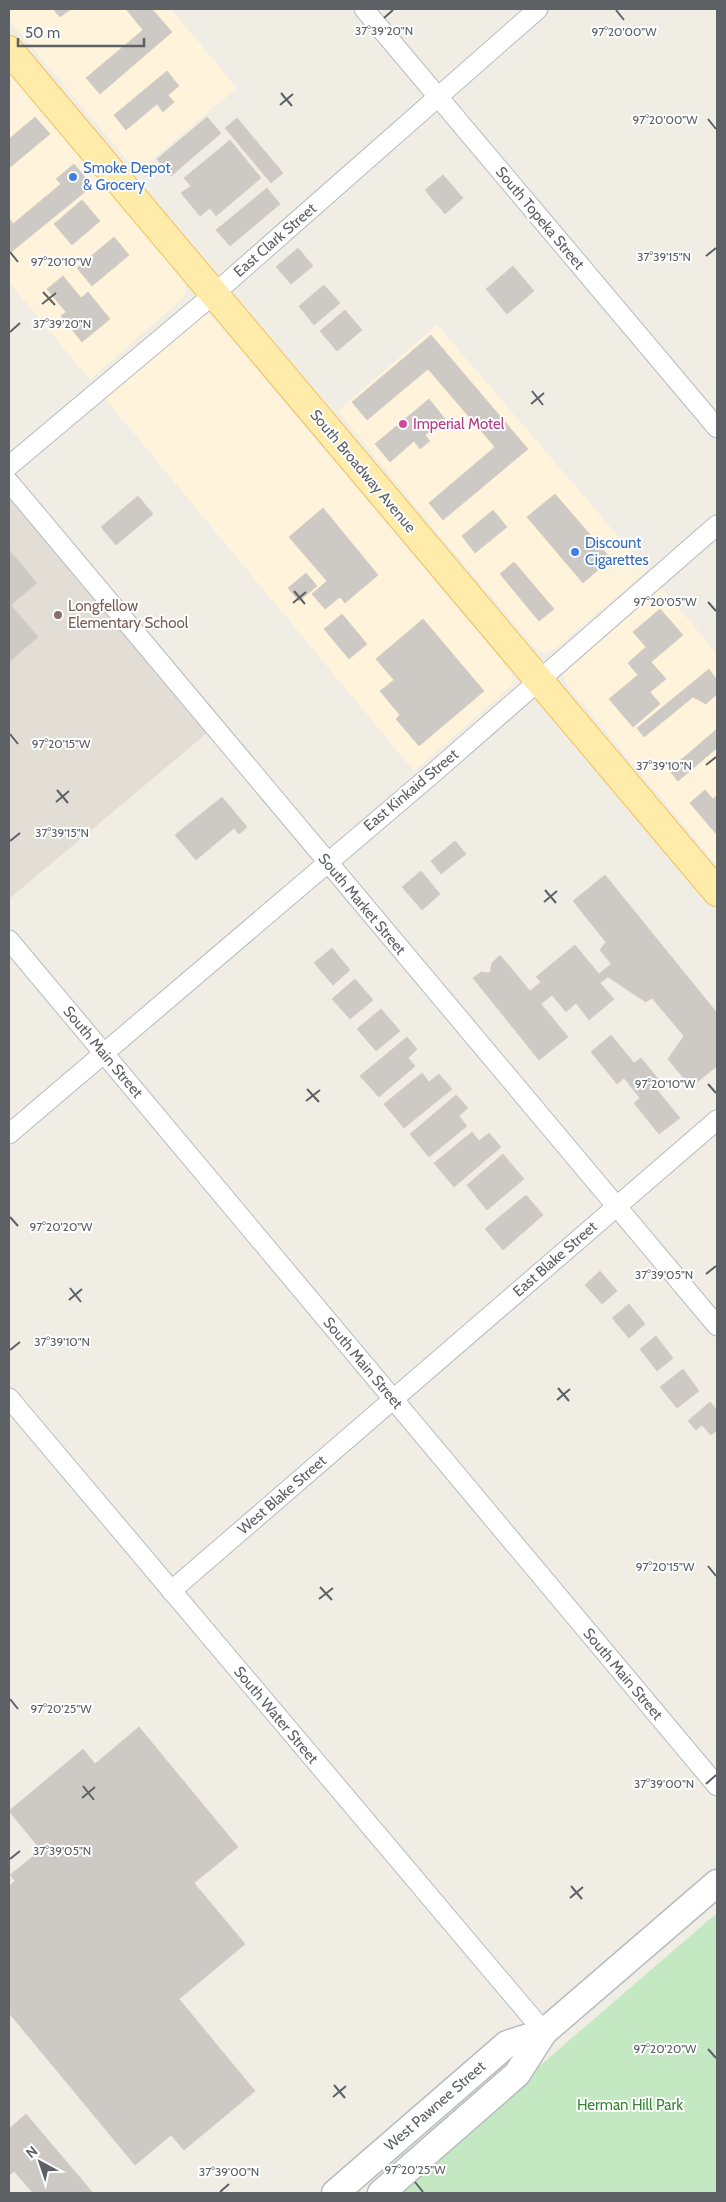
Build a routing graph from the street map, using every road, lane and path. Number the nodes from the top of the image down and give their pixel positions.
1 (364, 9) edge
2 (538, 9) edge
3 (9, 50) edge
4 (438, 97) junction
5 (214, 294) junction
6 (717, 428) edge
7 (9, 466) edge
8 (9, 482) edge
9 (717, 525) edge
10 (539, 679) junction
11 (327, 862) junction
12 (717, 892) edge
13 (9, 940) edge
14 (104, 1053) junction
15 (717, 1120) edge
16 (9, 1134) edge
17 (616, 1207) junction
18 (717, 1326) edge
19 (9, 1398) edge
20 (393, 1399) junction
21 (171, 1591) junction
22 (717, 1786) edge
23 (717, 1882) edge
24 (544, 2032) junction
25 (335, 2193) edge
26 (381, 2193) edge

1 - 4 street, South Topeka Street
2 - 4 street, East Clark Street
3 - 5 main road, South Broadway Avenue
4 - 5 street, East Clark Street
4 - 6 street, South Topeka Street
5 - 7 street, East Clark Street
5 - 10 main road, South Broadway Avenue
8 - 11 street, South Market Street
9 - 10 street, East Kinkaid Street
10 - 11 street, East Kinkaid Street
10 - 12 main road, South Broadway Avenue
11 - 14 street, East Kinkaid Street
11 - 17 street, South Market Street
13 - 14 street, South Main Street
14 - 16 street, East Kinkaid Street
14 - 20 street, South Main Street
15 - 17 street, East Blake Street
17 - 18 street, South Market Street
17 - 20 street, East Blake Street
19 - 21 street, South Water Street
20 - 21 street, West Blake Street
20 - 22 street, South Main Street
21 - 24 street, South Water Street
23 - 24 main road, West Pawnee Street
24 - 25 main road, West Pawnee Street
24 - 26 main road, West Pawnee Street

